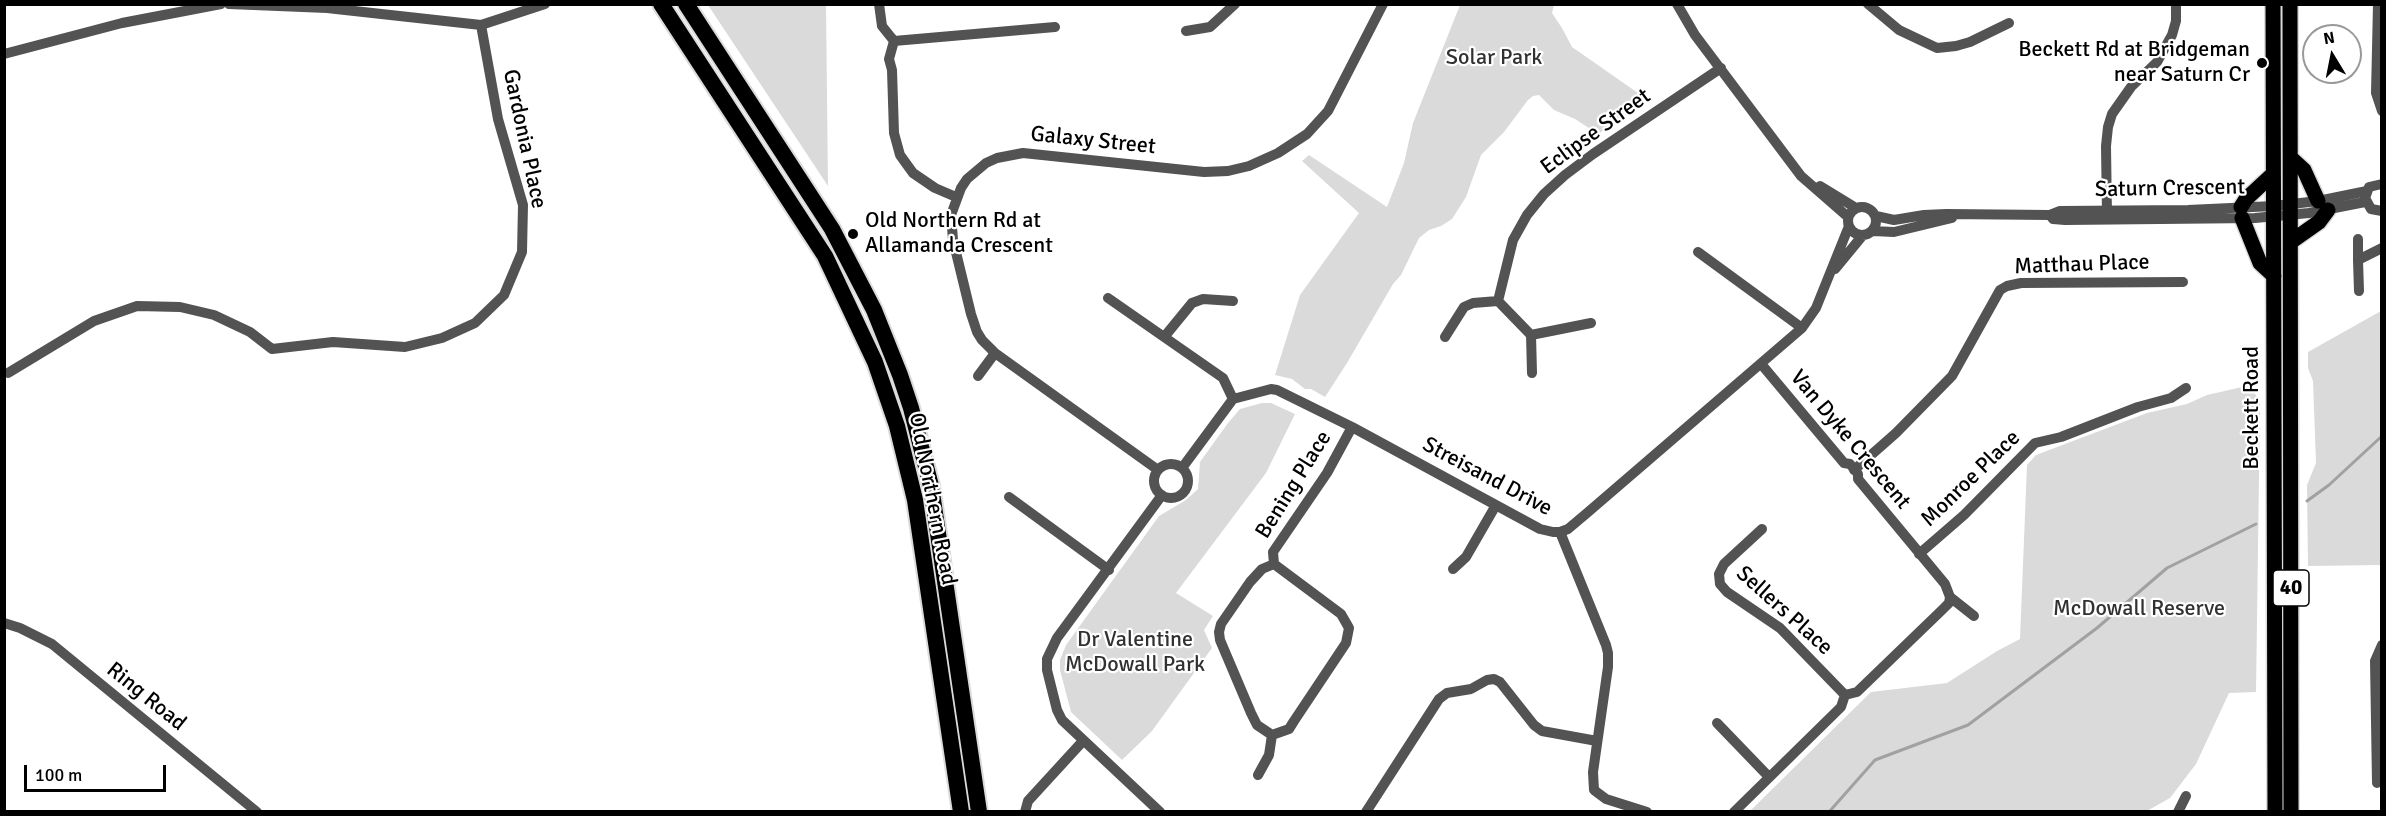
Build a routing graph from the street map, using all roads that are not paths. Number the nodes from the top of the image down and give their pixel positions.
1 (221, 4) edge
2 (229, 4) edge
3 (545, 4) edge
4 (661, 4) edge
5 (686, 4) edge
6 (879, 4) edge
7 (1235, 4) edge
8 (1383, 4) edge
9 (1677, 4) edge
10 (1868, 4) edge
11 (2176, 4) edge
12 (2273, 4) edge
13 (2290, 4) edge
14 (2378, 4) edge
15 (327, 6) edge
16 (2009, 23) dead end
17 (481, 25) junction
18 (1055, 27) dead end
19 (1185, 31) dead end
20 (894, 41) junction
21 (4, 54) edge
22 (1721, 68) junction
23 (2382, 111) edge
24 (2291, 158) junction
25 (2273, 174) junction
26 (1801, 176) junction
27 (2382, 184) edge
28 (2366, 196) junction
29 (956, 197) junction
30 (2323, 206) junction
31 (1856, 208) junction
32 (2291, 210) junction
33 (2274, 211) junction
34 (2382, 211) edge
35 (2242, 213) junction
36 (2107, 215) junction
37 (1876, 216) junction
38 (1970, 216) junction
39 (1849, 221) junction
40 (1868, 233) junction
41 (2358, 239) dead end
42 (2292, 241) junction
43 (2382, 248) edge
44 (1698, 252) dead end
45 (2358, 260) junction
46 (2274, 276) junction
47 (1829, 277) junction
48 (2183, 282) dead end
49 (2359, 291) dead end
50 (1108, 298) dead end
51 (1233, 300) dead end
52 (1498, 301) junction
53 (1591, 323) dead end
54 (1802, 328) junction
55 (1531, 335) junction
56 (1165, 336) junction
57 (1445, 337) dead end
58 (995, 353) junction
59 (1761, 365) junction
60 (8, 373) dead end
61 (1532, 373) dead end
62 (978, 376) dead end
63 (2186, 388) dead end
64 (1233, 399) junction
65 (1352, 427) junction
66 (1182, 468) junction
67 (1158, 470) junction
68 (1854, 470) junction
69 (1162, 495) junction
70 (1009, 497) dead end
71 (1496, 505) junction
72 (1762, 529) dead end
73 (1560, 531) junction
74 (1919, 554) junction
75 (1274, 564) junction
76 (1453, 569) dead end
77 (1109, 570) junction
78 (1950, 597) junction
79 (1974, 616) dead end
80 (4, 623) edge
81 (2382, 645) edge
82 (1845, 695) junction
83 (1717, 723) dead end
84 (1272, 735) junction
85 (1083, 741) junction
86 (1598, 741) junction
87 (1258, 775) dead end
88 (1769, 777) junction
89 (2377, 783) dead end
90 (2186, 796) dead end
91 (257, 812) edge
92 (961, 812) edge
93 (979, 812) edge
94 (1025, 812) edge
95 (1160, 812) edge
96 (1366, 812) edge
97 (1647, 812) edge
98 (1734, 812) edge
99 (2178, 812) edge
100 (2275, 812) edge
101 (2291, 812) edge

1 - 21 street
2 - 15 street
3 - 17 street
4 - 92 highway, Old Northern Road
5 - 93 highway, Old Northern Road
6 - 20 street
7 - 19 street
8 - 29 street, Galaxy Street
9 - 22 street
10 - 16 street
11 - 36 street
12 - 25 main road, Beckett Road / 40
13 - 24 main road, Beckett Road / 40
14 - 23 street
15 - 17 street
17 - 60 street, Gardonia Place
18 - 20 street
20 - 29 street
22 - 26 street
22 - 52 street, Eclipse Street
24 - 30 main road
24 - 32 main road, Beckett Road / 40
25 - 33 main road, Beckett Road / 40
25 - 35 main road
26 - 31 street
26 - 39 street
27 - 28 street, Saturn Crescent
28 - 30 street, Saturn Crescent
28 - 34 street
29 - 58 street, Galaxy Street
30 - 32 street, Saturn Crescent
30 - 42 main road
31 - 37 street
31 - 39 street
32 - 33 street, Saturn Crescent
32 - 42 main road, Beckett Road / 40
33 - 35 street, Saturn Crescent
33 - 46 main road, Beckett Road / 40
35 - 36 street, Saturn Crescent
35 - 46 main road
36 - 38 street, Saturn Crescent
37 - 38 street, Saturn Crescent
37 - 40 street
38 - 40 street, Saturn Crescent
39 - 40 street
39 - 47 street, Streisand Drive
40 - 47 street, Streisand Drive
41 - 45 street
42 - 101 main road, Beckett Road / 40
43 - 45 street
44 - 54 street
45 - 49 street
46 - 100 main road, Beckett Road / 40
47 - 54 street, Streisand Drive
48 - 68 street, Matthau Place
50 - 56 street
51 - 56 street
52 - 55 street
52 - 57 street
53 - 55 street
54 - 59 street, Streisand Drive
55 - 61 street
56 - 64 street
58 - 62 street
58 - 67 street, Galaxy Street
59 - 68 street, Van Dyke Crescent
59 - 73 street, Streisand Drive
63 - 74 street, Monroe Place
64 - 65 street, Streisand Drive
64 - 66 street
65 - 71 street, Streisand Drive
65 - 75 street, Bening Place
66 - 67 street
66 - 69 street
67 - 69 street
68 - 74 street, Van Dyke Crescent
69 - 77 street
70 - 77 street
71 - 73 street, Streisand Drive
71 - 76 street
72 - 82 street, Sellers Place
73 - 86 street
74 - 78 street, Van Dyke Crescent
75 - 84 street, Bening Place
75 - 84 street, Bening Place
77 - 85 street
78 - 79 street, Van Dyke Crescent
78 - 82 street
80 - 91 street, Ring Road
81 - 89 street
82 - 88 street
83 - 88 street
84 - 87 street
85 - 94 street
85 - 95 street
86 - 96 street
86 - 97 street
88 - 98 street
90 - 99 street

